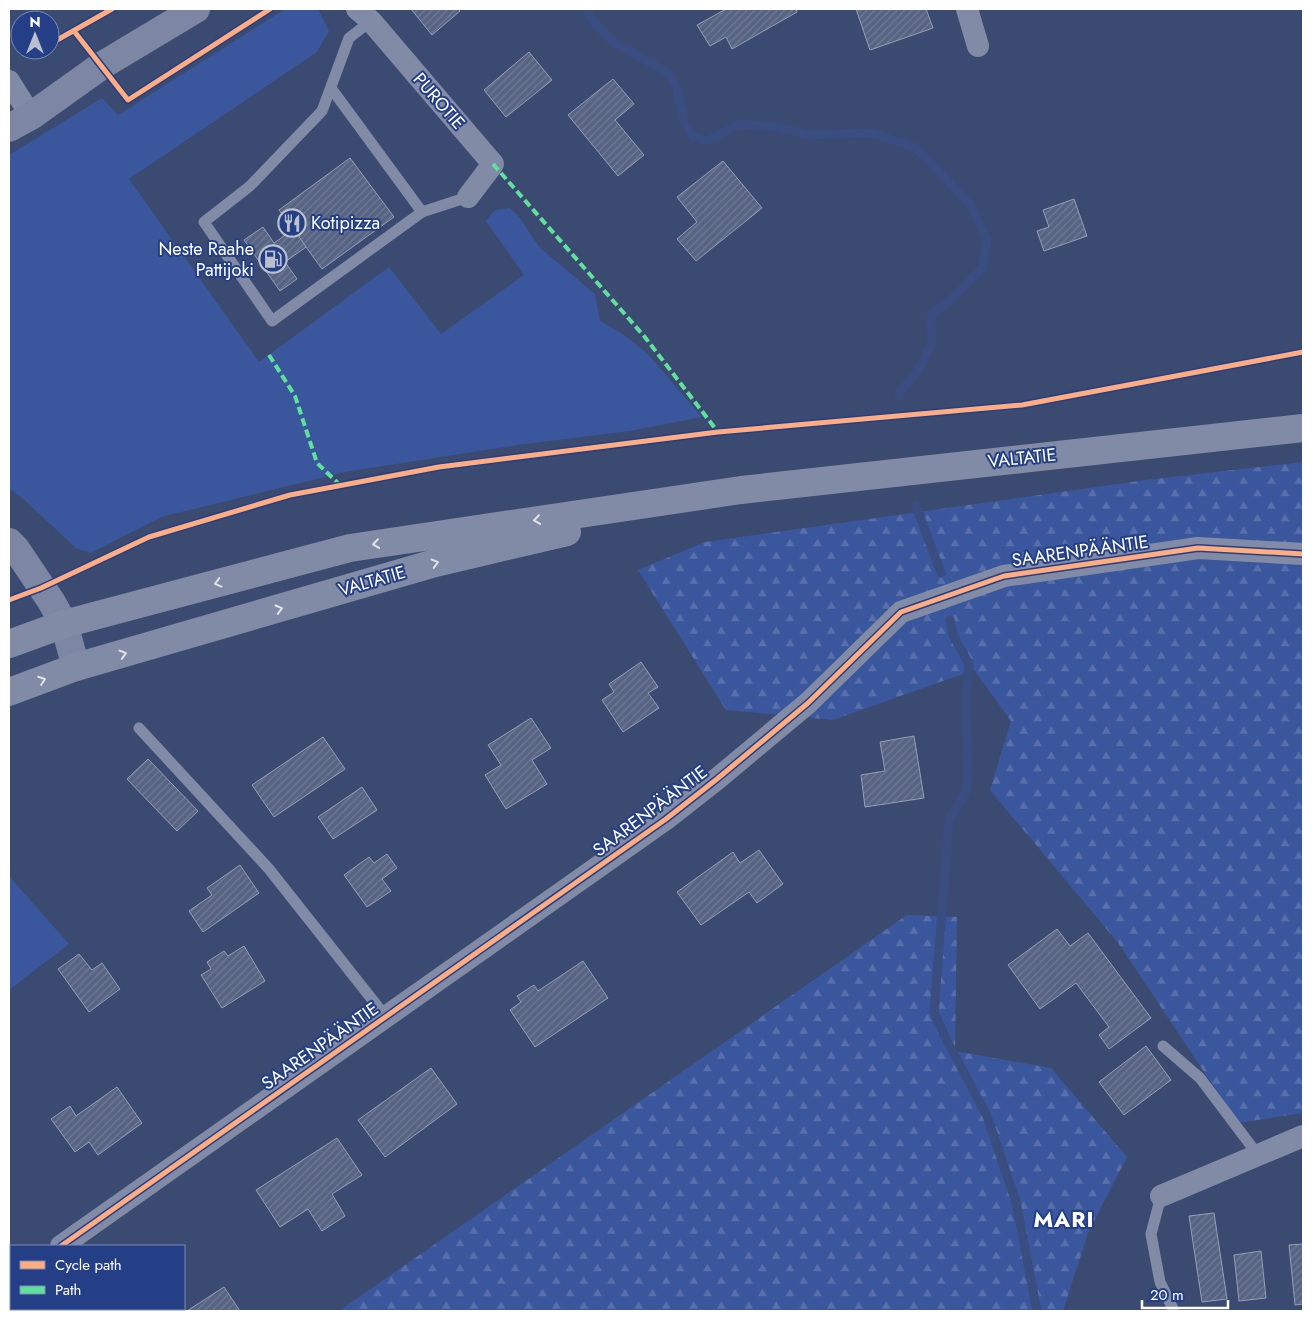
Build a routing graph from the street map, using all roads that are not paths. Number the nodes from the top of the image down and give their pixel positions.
1 (196, 9) edge
2 (968, 9) edge
3 (364, 15) edge
4 (978, 46) dead end
5 (9, 81) edge
6 (331, 88) junction
7 (20, 122) edge
8 (468, 197) joint
9 (422, 212) junction
10 (1303, 428) edge
11 (741, 490) junction
12 (9, 542) edge
13 (1303, 554) edge
14 (64, 624) junction
15 (9, 644) edge
16 (76, 668) junction
17 (9, 692) edge
18 (139, 728) dead end
19 (386, 1017) junction
20 (1163, 1046) dead end
21 (1303, 1136) edge
22 (1258, 1155) junction
23 (1161, 1196) joint
24 (62, 1245) edge
25 (1174, 1311) edge

1 - 7 street
2 - 4 street
3 - 6 lane
3 - 8 street, PUROTIE
5 - 7 street
6 - 9 lane
6 - 9 lane
8 - 9 lane
10 - 11 highway, VALTATIE
11 -> 14 highway, VALTATIE
16 -> 11 highway, VALTATIE
12 - 14 street
13 - 19 street, SAARENPÄÄNTIE
14 - 15 highway, VALTATIE
14 - 16 street
17 -> 16 highway, VALTATIE
18 - 19 lane
19 - 24 street, SAARENPÄÄNTIE
20 - 22 lane
21 - 22 street
22 - 23 street
23 - 25 lane

